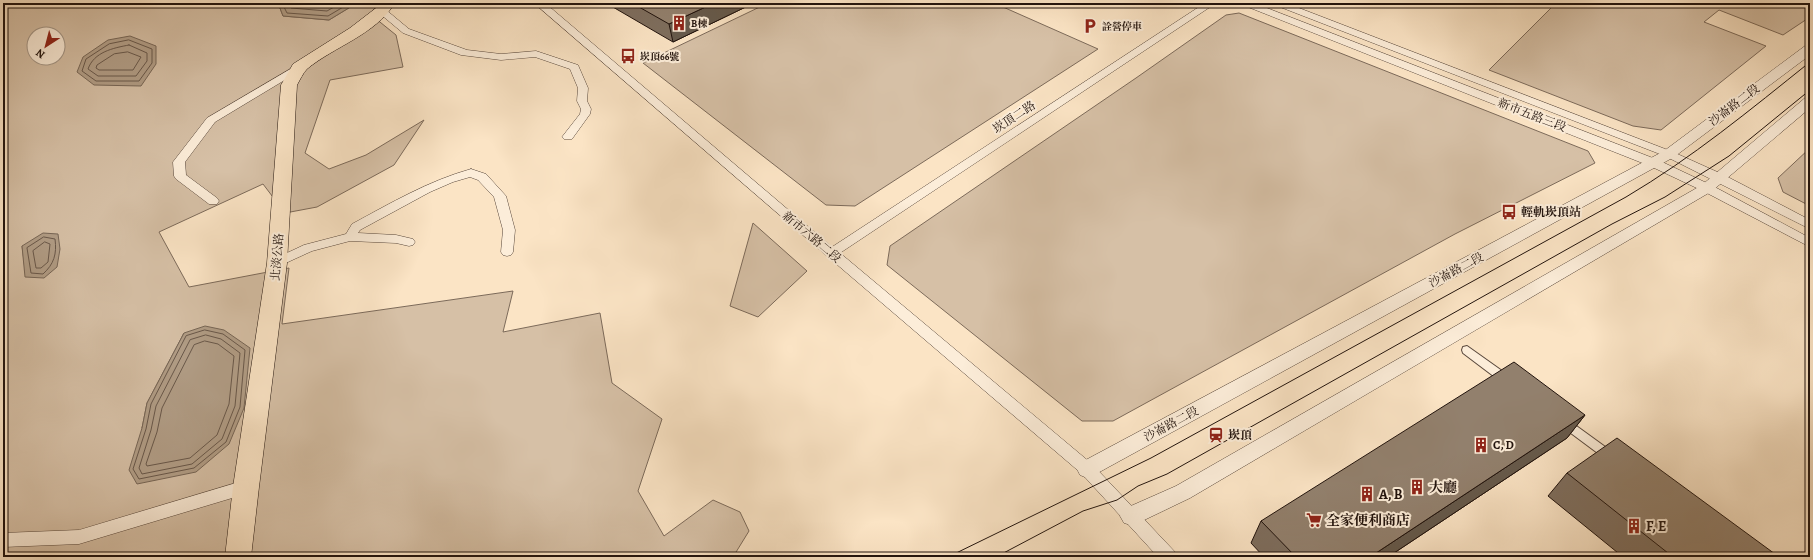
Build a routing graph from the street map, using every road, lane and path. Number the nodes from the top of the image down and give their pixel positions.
1 (539, 3) edge
2 (1211, 3) edge
3 (1246, 3) edge
4 (1278, 3) edge
5 (384, 7) edge
6 (1810, 48) edge
7 (299, 67) junction
8 (1810, 102) edge
9 (568, 137) dead end
10 (1662, 158) junction
11 (1713, 183) junction
12 (213, 201) dead end
13 (1810, 225) edge
14 (350, 237) junction
15 (409, 242) dead end
16 (1810, 243) edge
17 (507, 252) dead end
18 (830, 253) junction
19 (277, 263) junction
20 (1467, 350) dead end
21 (1518, 388) edge
22 (1556, 416) edge
23 (1619, 463) edge
24 (1087, 469) junction
25 (246, 487) junction
26 (1131, 516) junction
27 (3, 540) edge
28 (238, 557) edge
29 (1169, 557) edge

1 - 18 street, 新市六路二段
2 - 18 street, 崁頂二路
3 - 10 street, 新市五路三段
4 - 10 street, 新市五路三段
5 - 7 main road, 北淡公路
5 - 9 street
6 - 10 street, 沙崙路二段
7 - 12 street
7 - 19 main road, 北淡公路
8 - 11 street
10 - 11 street, 新市五路三段
10 - 11 street, 新市五路三段
10 - 24 street, 沙崙路二段
11 - 13 street, 新市五路三段
11 - 16 street, 新市五路三段
11 - 26 street
14 - 15 street
14 - 17 street
14 - 19 street
18 - 24 street, 新市六路二段
19 - 25 main road, 北淡公路
20 - 21 street
22 - 23 street
24 - 26 street, 新市六路二段
25 - 27 street
25 - 28 main road, 北淡公路
26 - 29 street, 新市六路二段

